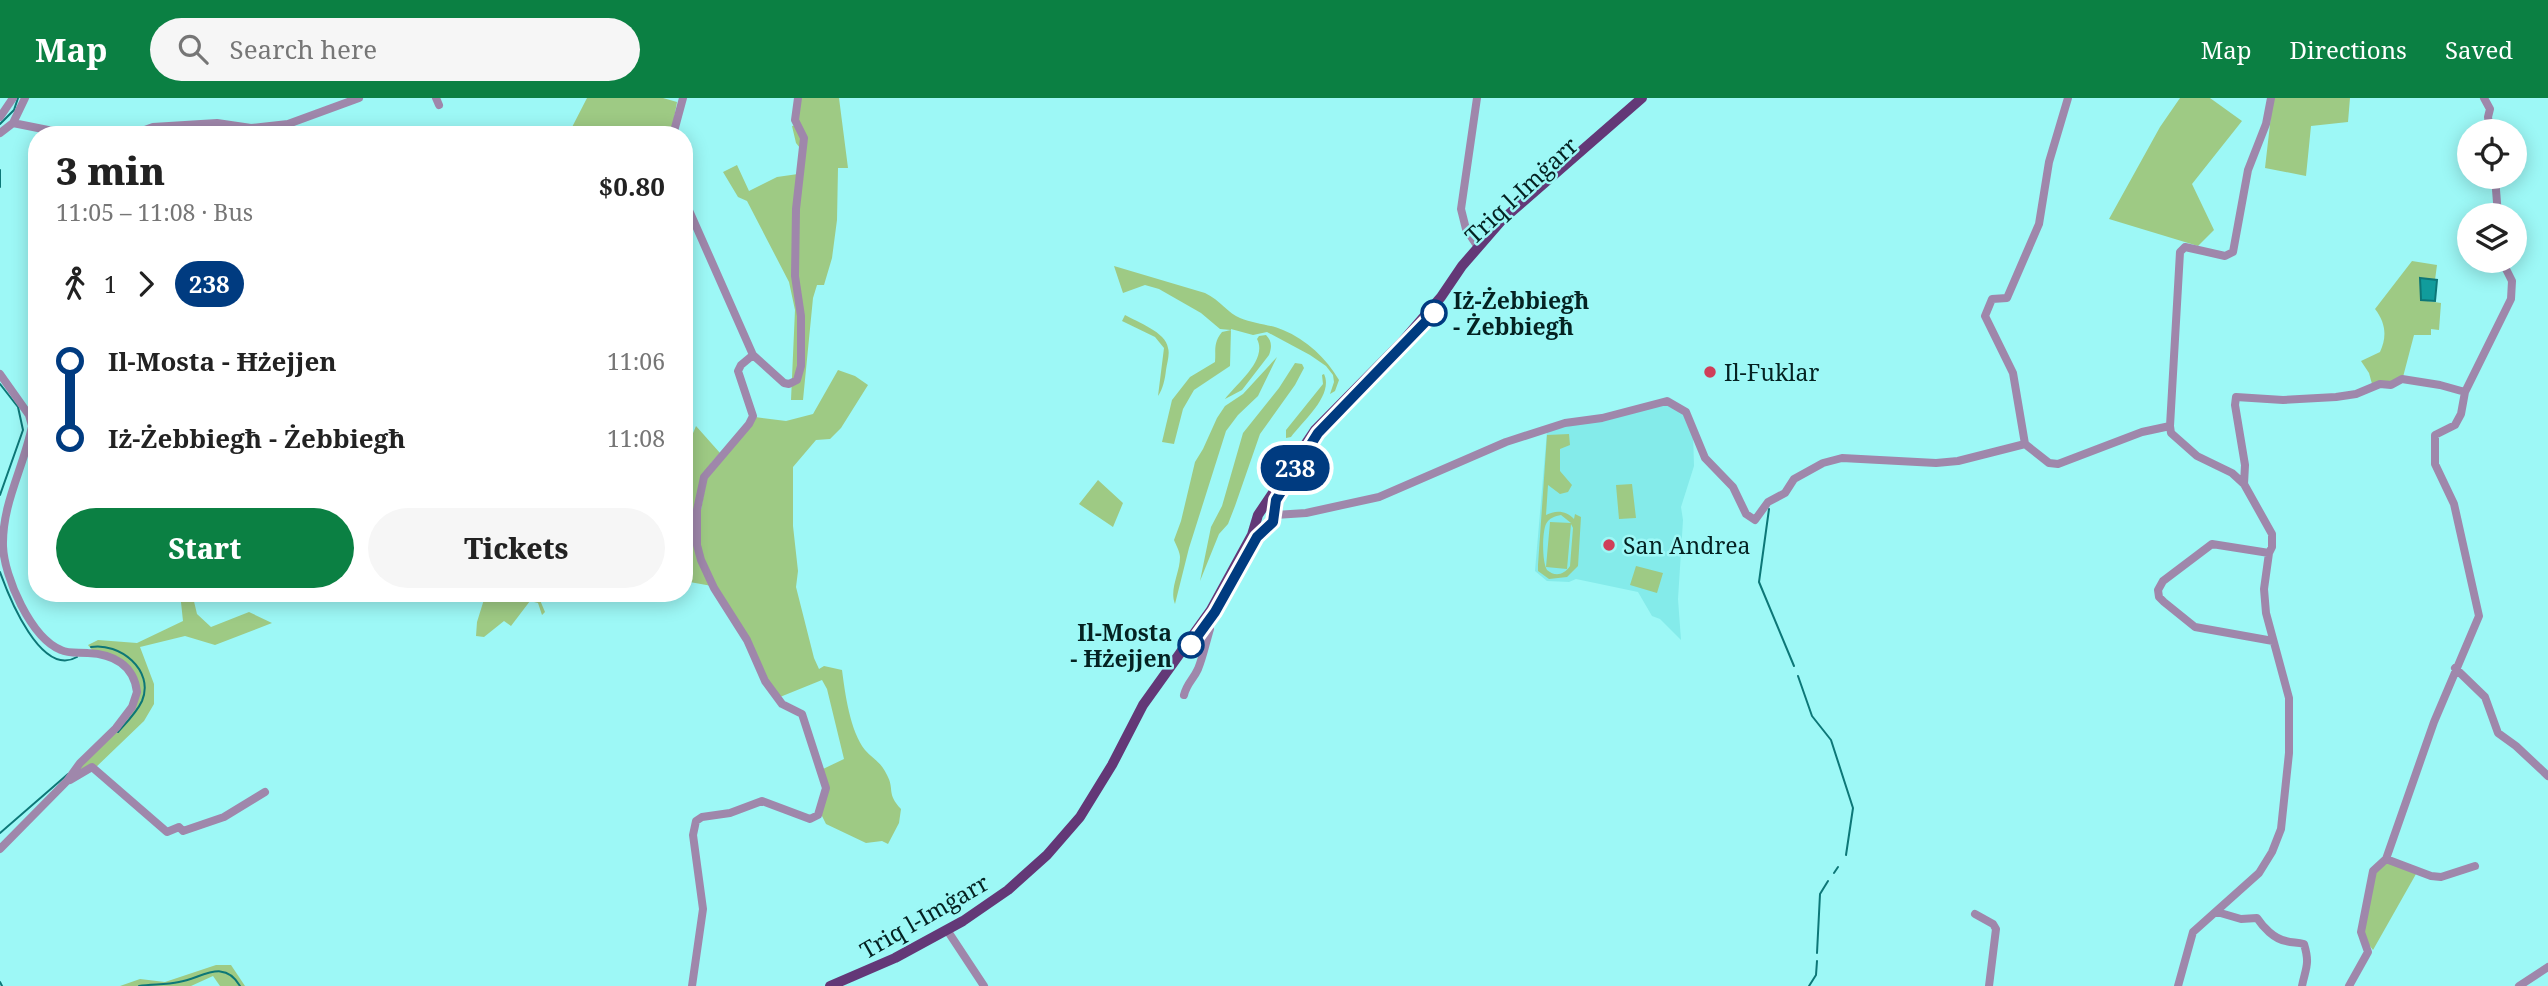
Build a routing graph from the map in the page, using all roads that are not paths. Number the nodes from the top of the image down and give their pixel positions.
1 (13, 98) edge
2 (25, 98) edge
3 (359, 98) edge
4 (683, 98) edge
5 (798, 98) edge
6 (1478, 98) edge
7 (1642, 98) edge
8 (1648, 98) edge
9 (2068, 98) edge
10 (2271, 98) edge
11 (2484, 98) edge
12 (0, 117) edge
13 (2488, 119) edge
14 (13, 123) junction
15 (28, 126) edge
16 (169, 126) edge
17 (237, 126) edge
18 (270, 126) edge
19 (675, 126) edge
20 (0, 133) edge
21 (693, 221) edge
22 (1478, 247) junction
23 (2508, 273) edge
24 (749, 359) junction
25 (0, 374) edge
26 (2465, 392) junction
27 (28, 414) edge
28 (2170, 426) junction
29 (28, 439) edge
30 (2025, 444) junction
31 (2244, 484) junction
32 (1306, 513) junction
33 (1260, 514) junction
34 (1274, 519) junction
35 (2269, 553) junction
36 (1206, 625) junction
37 (2273, 641) junction
38 (2455, 668) junction
39 (1184, 695) dead end
40 (2548, 776) edge
41 (69, 778) junction
42 (265, 792) dead end
43 (0, 849) edge
44 (2385, 859) junction
45 (2475, 866) dead end
46 (2217, 912) junction
47 (1975, 914) dead end
48 (949, 933) junction
49 (2548, 967) edge
50 (692, 986) edge
51 (830, 986) edge
52 (840, 986) edge
53 (984, 986) edge
54 (1989, 986) edge
55 (2178, 986) edge
56 (2302, 986) edge
57 (2349, 986) edge
58 (2519, 986) edge

1 - 12 street
2 - 14 street
3 - 18 street
4 - 19 street
5 - 24 street
6 - 22 street
7 - 22 main road, Triq l-Imġarr
8 - 34 main road, Triq l-Imġarr
9 - 30 street
10 - 28 street
11 - 13 street
14 - 15 street
14 - 20 street
16 - 17 street
21 - 24 street
22 - 33 main road, Triq l-Imġarr
23 - 26 street
24 - 50 street
25 - 27 street
26 - 31 street
26 - 38 street
28 - 30 street
28 - 31 street
29 - 41 street
30 - 32 street
31 - 35 street
32 - 34 street
32 - 34 street
33 - 34 main road
33 - 34 main road
33 - 51 main road, Triq l-Imġarr
34 - 36 main road, Triq l-Imġarr
35 - 37 street
35 - 37 street
36 - 39 street
36 - 48 main road, Triq l-Imġarr
37 - 46 street
38 - 40 street
38 - 44 street
41 - 42 street
41 - 43 street
44 - 45 street
44 - 57 street
46 - 55 street
46 - 56 street
47 - 54 street
48 - 52 main road, Triq l-Imġarr
48 - 53 street
49 - 58 street

